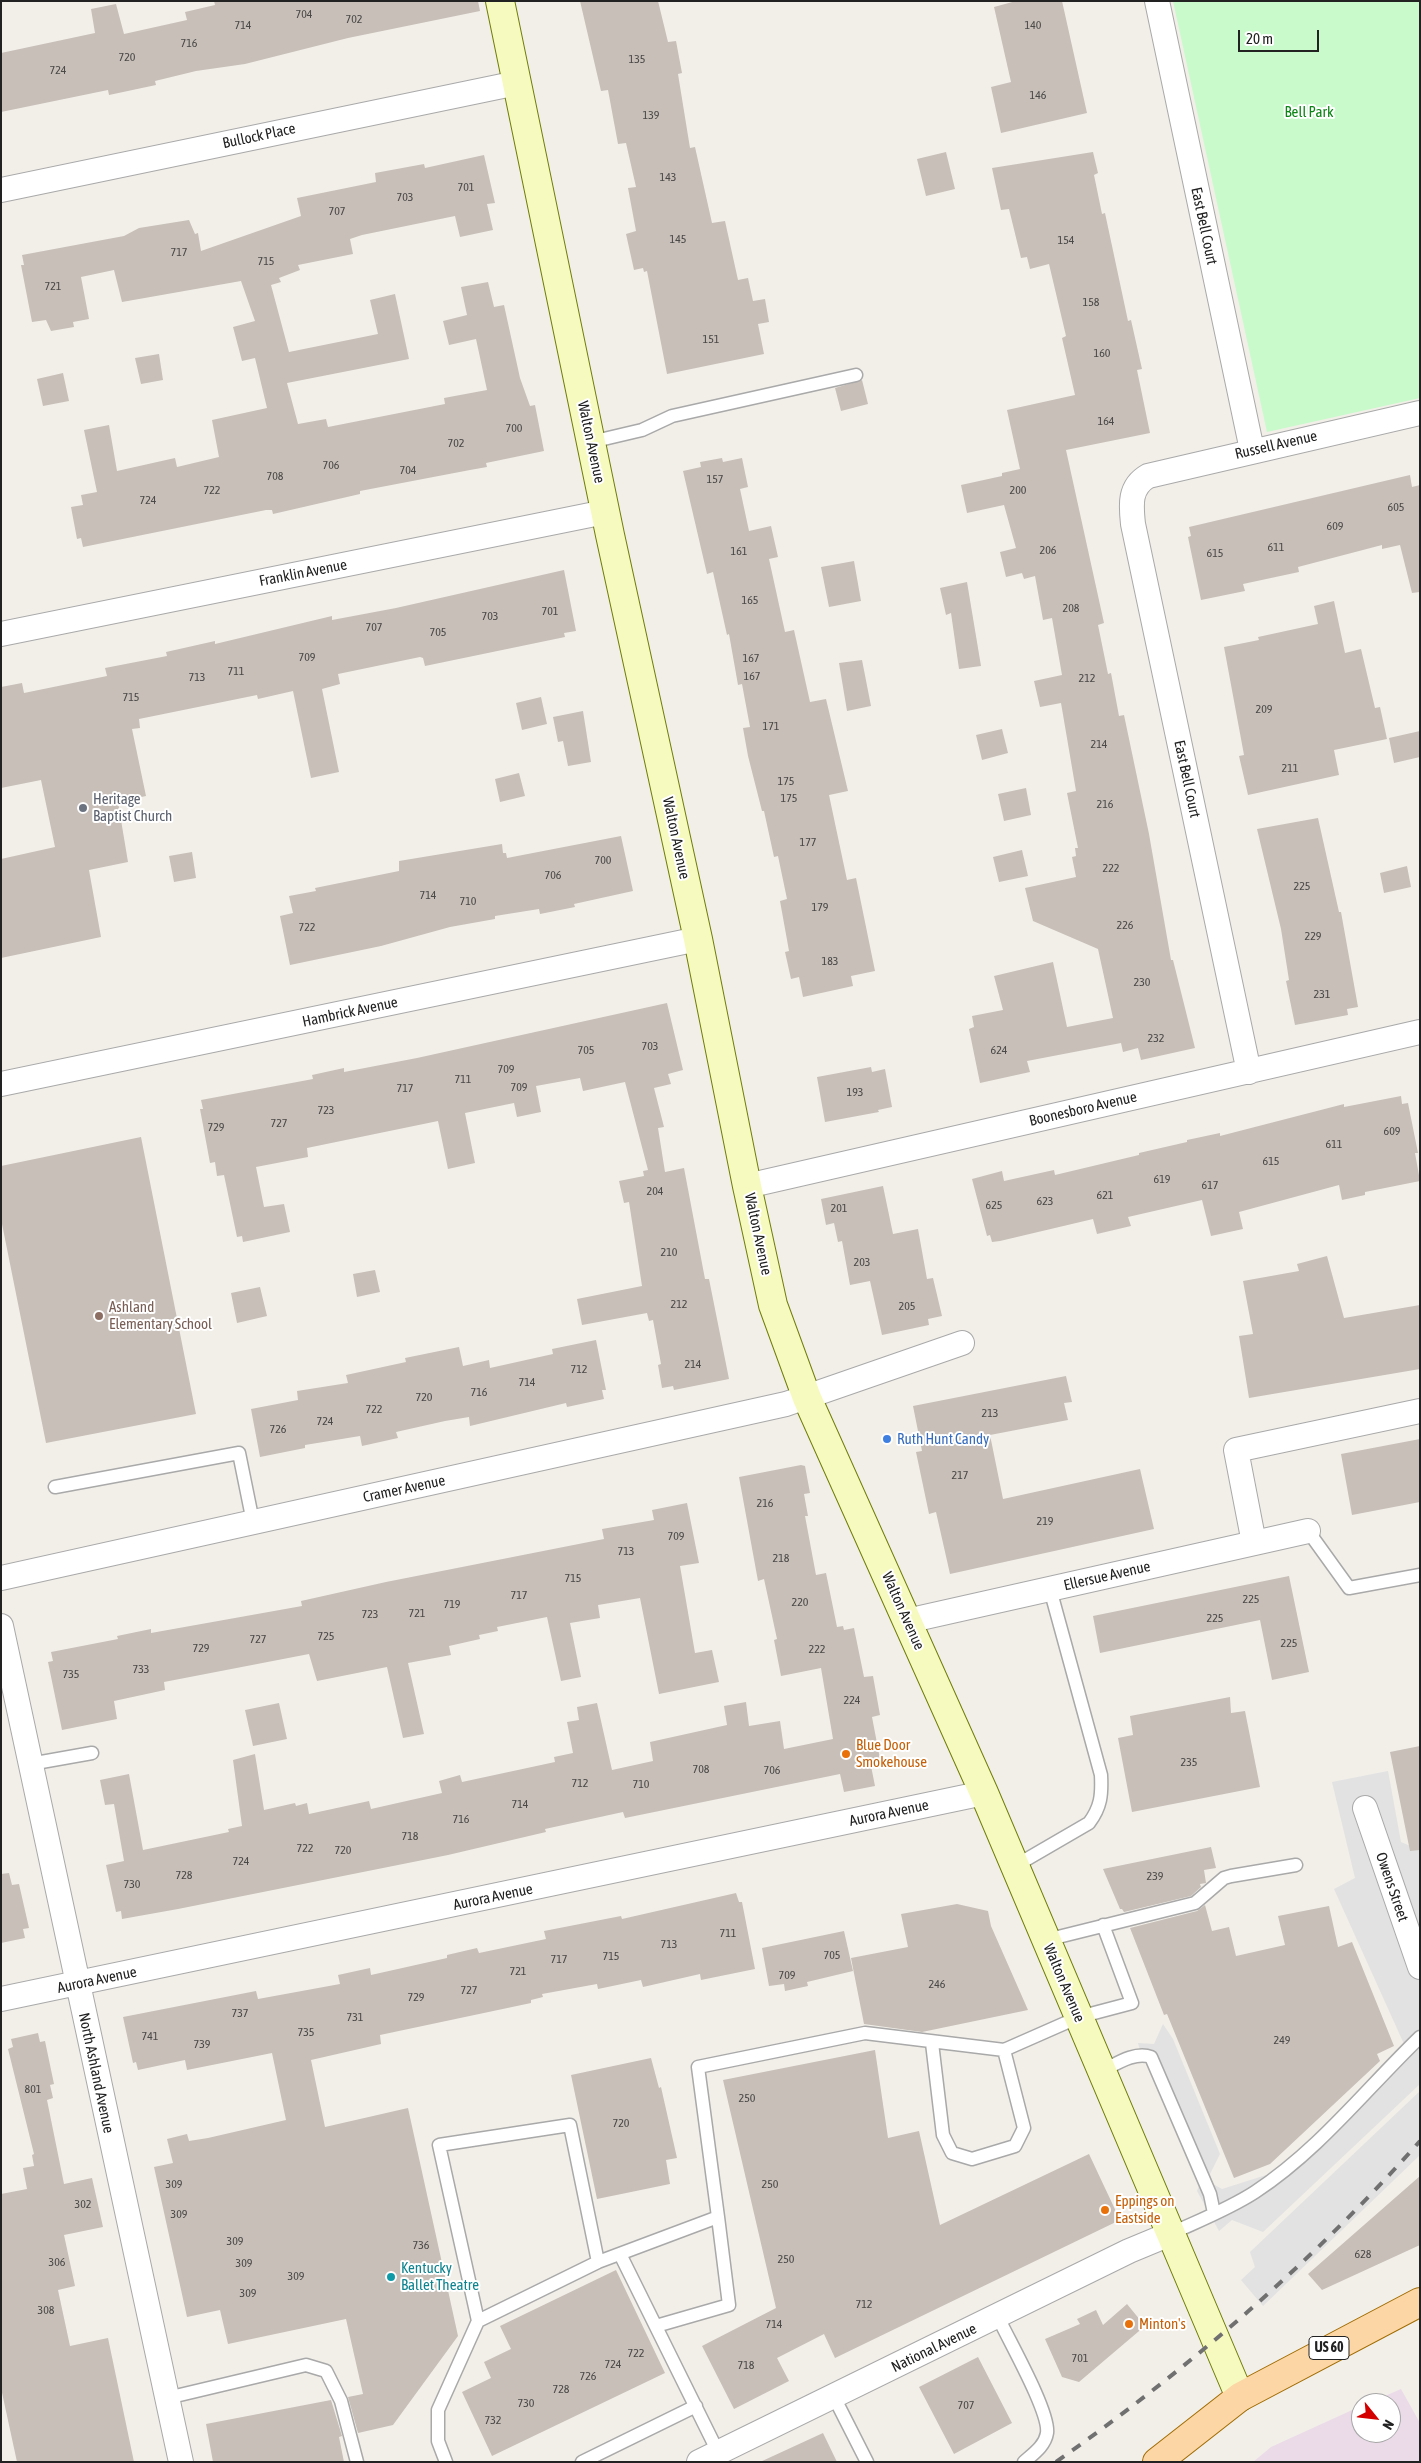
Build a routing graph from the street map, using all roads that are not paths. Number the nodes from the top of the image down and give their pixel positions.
1 (500, 1) edge
2 (1157, 1) edge
3 (517, 83) junction
4 (1, 190) edge
5 (856, 375) dead end
6 (1420, 413) edge
7 (591, 442) junction
8 (1252, 450) junction
9 (1136, 487) joint
10 (605, 512) junction
11 (1, 634) edge
12 (698, 939) junction
13 (1420, 1032) edge
14 (1249, 1072) junction
15 (1, 1084) edge
16 (747, 1186) junction
17 (962, 1344) dead end
18 (807, 1398) junction
19 (1420, 1411) edge
20 (55, 1486) dead end
21 (253, 1522) junction
22 (1308, 1531) joint
23 (1254, 1543) junction
24 (1420, 1575) edge
25 (1, 1578) edge
26 (1050, 1588) junction
27 (907, 1621) junction
28 (1, 1626) edge
29 (92, 1753) dead end
30 (30, 1764) junction
31 (984, 1793) junction
32 (1365, 1808) dead end
33 (1296, 1865) dead end
34 (1015, 1866) junction
35 (1103, 1925) junction
36 (1046, 1940) junction
37 (1420, 1967) edge
38 (77, 1984) junction
39 (1, 1999) edge
40 (1078, 2017) junction
41 (1420, 2037) edge
42 (932, 2043) junction
43 (1004, 2050) junction
44 (1102, 2071) junction
45 (1214, 2213) junction
46 (718, 2217) junction
47 (1170, 2234) junction
48 (620, 2254) junction
49 (598, 2262) junction
50 (1420, 2302) edge
51 (998, 2317) junction
52 (478, 2321) junction
53 (656, 2326) junction
54 (834, 2397) junction
55 (1240, 2397) junction
56 (167, 2398) junction
57 (696, 2406) junction
58 (709, 2457) edge
59 (181, 2462) edge
60 (357, 2462) edge
61 (446, 2462) edge
62 (582, 2462) edge
63 (867, 2462) edge
64 (1024, 2462) edge
65 (1157, 2462) edge

1 - 3 street, Walton Avenue
2 - 8 street, East Bell Court
3 - 4 street, Bullock Place
3 - 7 street, Walton Avenue
5 - 7 lane
6 - 8 street, Russell Avenue
7 - 10 street, Walton Avenue
8 - 9 street, Russell Avenue
9 - 14 street, East Bell Court
10 - 11 street, Franklin Avenue
10 - 12 street, Walton Avenue
12 - 15 street, Hambrick Avenue
12 - 16 street, Walton Avenue
13 - 14 street, Boonesboro Avenue
14 - 16 street, Boonesboro Avenue
16 - 18 street, Walton Avenue
17 - 18 street, Cramer Avenue
18 - 21 street, Cramer Avenue
18 - 27 street, Walton Avenue
19 - 23 street
20 - 21 lane
21 - 25 street, Cramer Avenue
22 - 23 street, Ellersue Avenue
22 - 24 lane
23 - 26 street, Ellersue Avenue
26 - 27 street, Ellersue Avenue
26 - 34 lane
27 - 31 street, Walton Avenue
28 - 30 street, North Ashland Avenue
29 - 30 lane
30 - 38 street, North Ashland Avenue
31 - 34 street, Walton Avenue
31 - 38 street, Aurora Avenue
32 - 37 street, Owens Street
33 - 35 lane
34 - 36 street, Walton Avenue
35 - 36 lane
35 - 40 lane
36 - 40 street, Walton Avenue
38 - 39 street, Aurora Avenue
38 - 56 street, North Ashland Avenue
40 - 43 lane
40 - 44 street, Walton Avenue
41 - 45 lane
42 - 43 lane
42 - 43 lane
42 - 46 lane
44 - 45 lane
44 - 47 street, Walton Avenue
45 - 47 lane
46 - 48 lane
46 - 53 lane
47 - 51 street, National Avenue
47 - 55 street, Walton Avenue
48 - 49 lane
48 - 53 lane
49 - 52 lane
49 - 52 lane
50 - 55 main road, US 60
51 - 54 street, National Avenue
51 - 64 lane
52 - 61 lane
53 - 57 lane
54 - 58 street, National Avenue
54 - 63 lane
55 - 65 main road, US 60
56 - 59 street, North Ashland Avenue
56 - 60 lane
57 - 58 lane
57 - 62 lane

